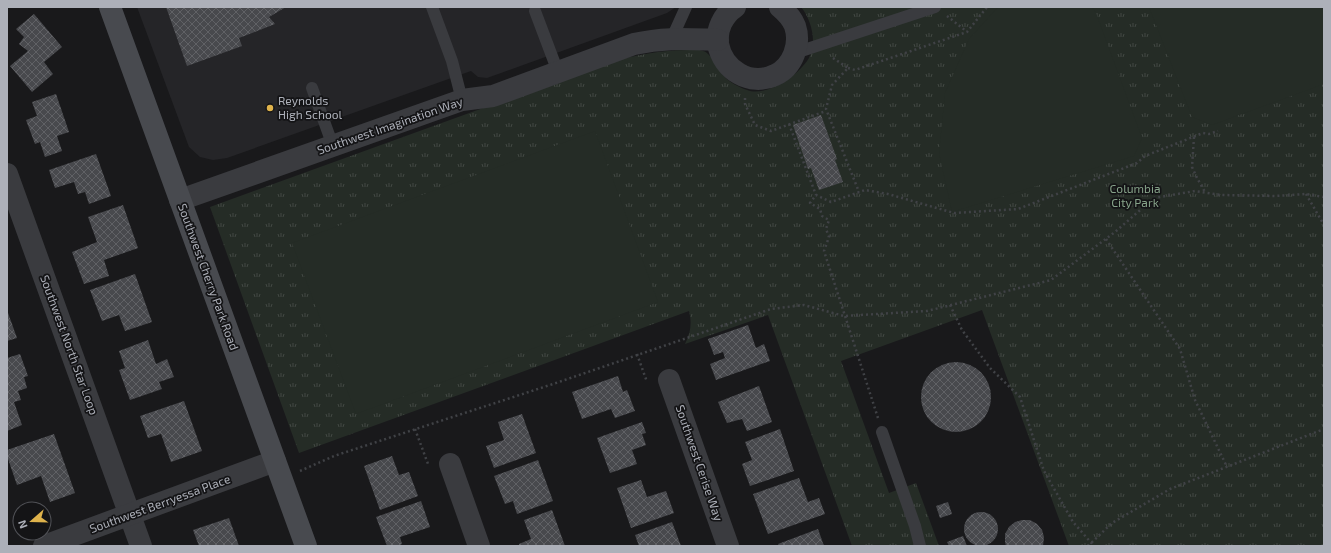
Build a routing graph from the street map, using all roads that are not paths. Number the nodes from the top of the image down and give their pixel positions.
1 (110, 7) edge
2 (432, 7) edge
3 (686, 7) edge
4 (735, 7) edge
5 (780, 7) edge
6 (939, 9) edge
7 (535, 11) dead end
8 (672, 38) junction
9 (718, 40) junction
10 (795, 53) junction
11 (558, 72) junction
12 (312, 88) dead end
13 (462, 100) junction
14 (333, 146) junction
15 (7, 174) edge
16 (180, 200) junction
17 (669, 380) dead end
18 (882, 432) road end
19 (450, 464) dead end
20 (278, 470) junction
21 (130, 515) junction
22 (44, 546) edge
23 (141, 546) edge
24 (306, 546) edge
25 (479, 546) edge
26 (728, 546) edge
27 (920, 546) edge

1 - 16 main road, Southwest Cherry Park Road
2 - 13 lane
3 - 8 lane
4 - 9 street
5 - 10 street
6 - 10 lane
7 - 11 lane
8 - 9 street, Southwest Imagination Way
8 - 11 street, Southwest Imagination Way
9 - 10 street
11 - 13 street, Southwest Imagination Way
12 - 14 lane
13 - 14 street, Southwest Imagination Way
14 - 16 street, Southwest Imagination Way
15 - 21 street, Southwest North Star Loop
16 - 20 main road, Southwest Cherry Park Road
17 - 26 street, Southwest Cerise Way
18 - 27 lane
19 - 25 street
20 - 21 street, Southwest Berryessa Place
20 - 24 main road, Southwest Cherry Park Road
21 - 22 street, Southwest Berryessa Place
21 - 23 street, Southwest North Star Loop

